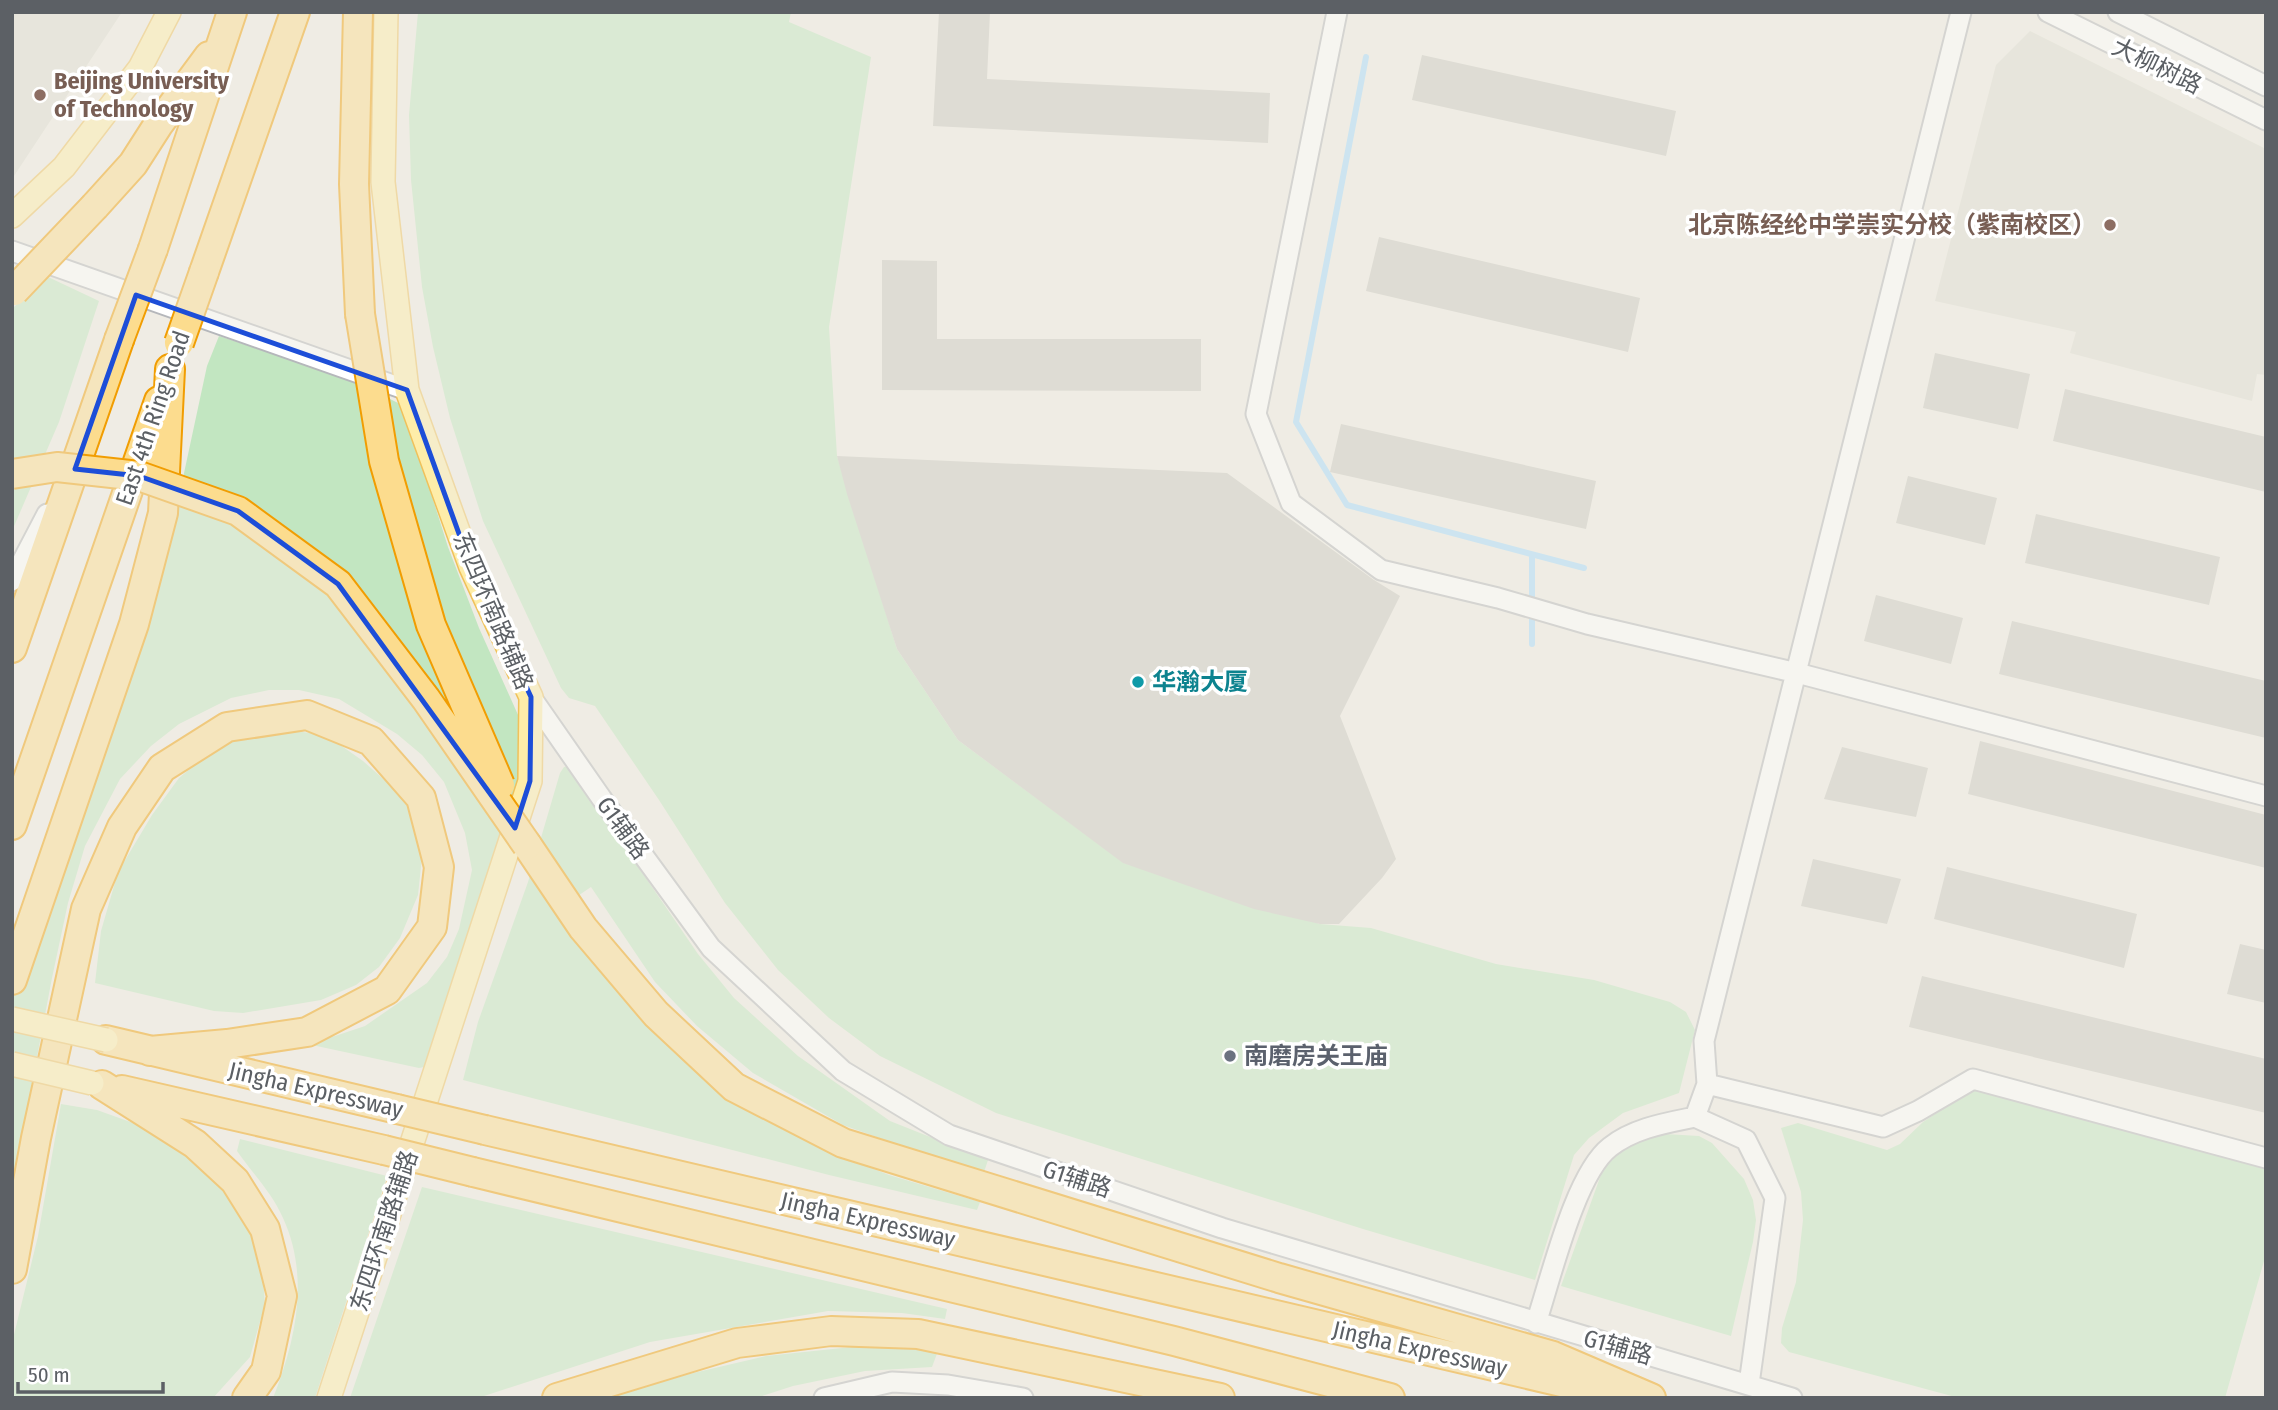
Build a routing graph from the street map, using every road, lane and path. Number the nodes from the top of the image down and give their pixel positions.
1 (169, 12) edge
2 (295, 12) edge
3 (358, 12) edge
4 (386, 12) edge
5 (1337, 12) edge
6 (1961, 12) edge
7 (2048, 12) edge
8 (2118, 12) edge
9 (228, 25) edge
10 (2266, 86) edge
11 (2266, 120) edge
12 (12, 216) edge
13 (12, 251) edge
14 (13, 292) edge
15 (175, 356) junction
16 (407, 390) junction
17 (82, 448) junction
18 (12, 474) edge
19 (12, 581) edge
20 (12, 648) edge
21 (1797, 673) junction
22 (531, 697) junction
23 (2266, 796) edge
24 (12, 825) edge
25 (527, 845) junction
26 (12, 980) edge
27 (12, 1019) edge
28 (106, 1040) joint
29 (150, 1051) junction
30 (12, 1064) edge
31 (97, 1084) junction
32 (1707, 1084) junction
33 (1695, 1117) junction
34 (2266, 1158) edge
35 (12, 1269) edge
36 (1536, 1323) junction
37 (1749, 1384) junction
38 (247, 1398) edge
39 (329, 1398) edge
40 (556, 1398) edge
41 (824, 1398) edge
42 (1023, 1398) edge
43 (1220, 1398) edge
44 (1390, 1398) edge
45 (1630, 1398) edge
46 (1651, 1398) edge
47 (1792, 1398) edge

1 - 12 main road
2 - 15 highway, East 4th Ring Road, bridge
3 - 25 highway, bridge
4 - 16 main road, 东四环南路辅路
5 - 21 street
6 - 21 street
7 - 11 street, 大柳树路
8 - 10 street, 大柳树路
9 - 14 highway, bridge
9 - 17 highway, bridge
13 - 16 street
15 - 24 highway, East 4th Ring Road
15 - 26 highway
16 - 22 main road, 东四环南路辅路
17 - 19 street
17 - 20 highway
18 - 25 highway, bridge
21 - 23 street
21 - 32 street
22 - 36 street, G1辅路
22 - 39 main road, 东四环南路辅路
25 - 46 highway
27 - 28 main road, bridge
28 - 29 highway, Jingha Expressway
29 - 35 highway
29 - 45 highway, Jingha Expressway, bridge
30 - 31 main road, bridge
31 - 38 highway
31 - 44 highway, Jingha Expressway, bridge
32 - 33 street
32 - 34 street
33 - 36 street
33 - 37 street
36 - 37 street, G1辅路
37 - 47 street, G1辅路
40 - 43 highway
41 - 42 street

